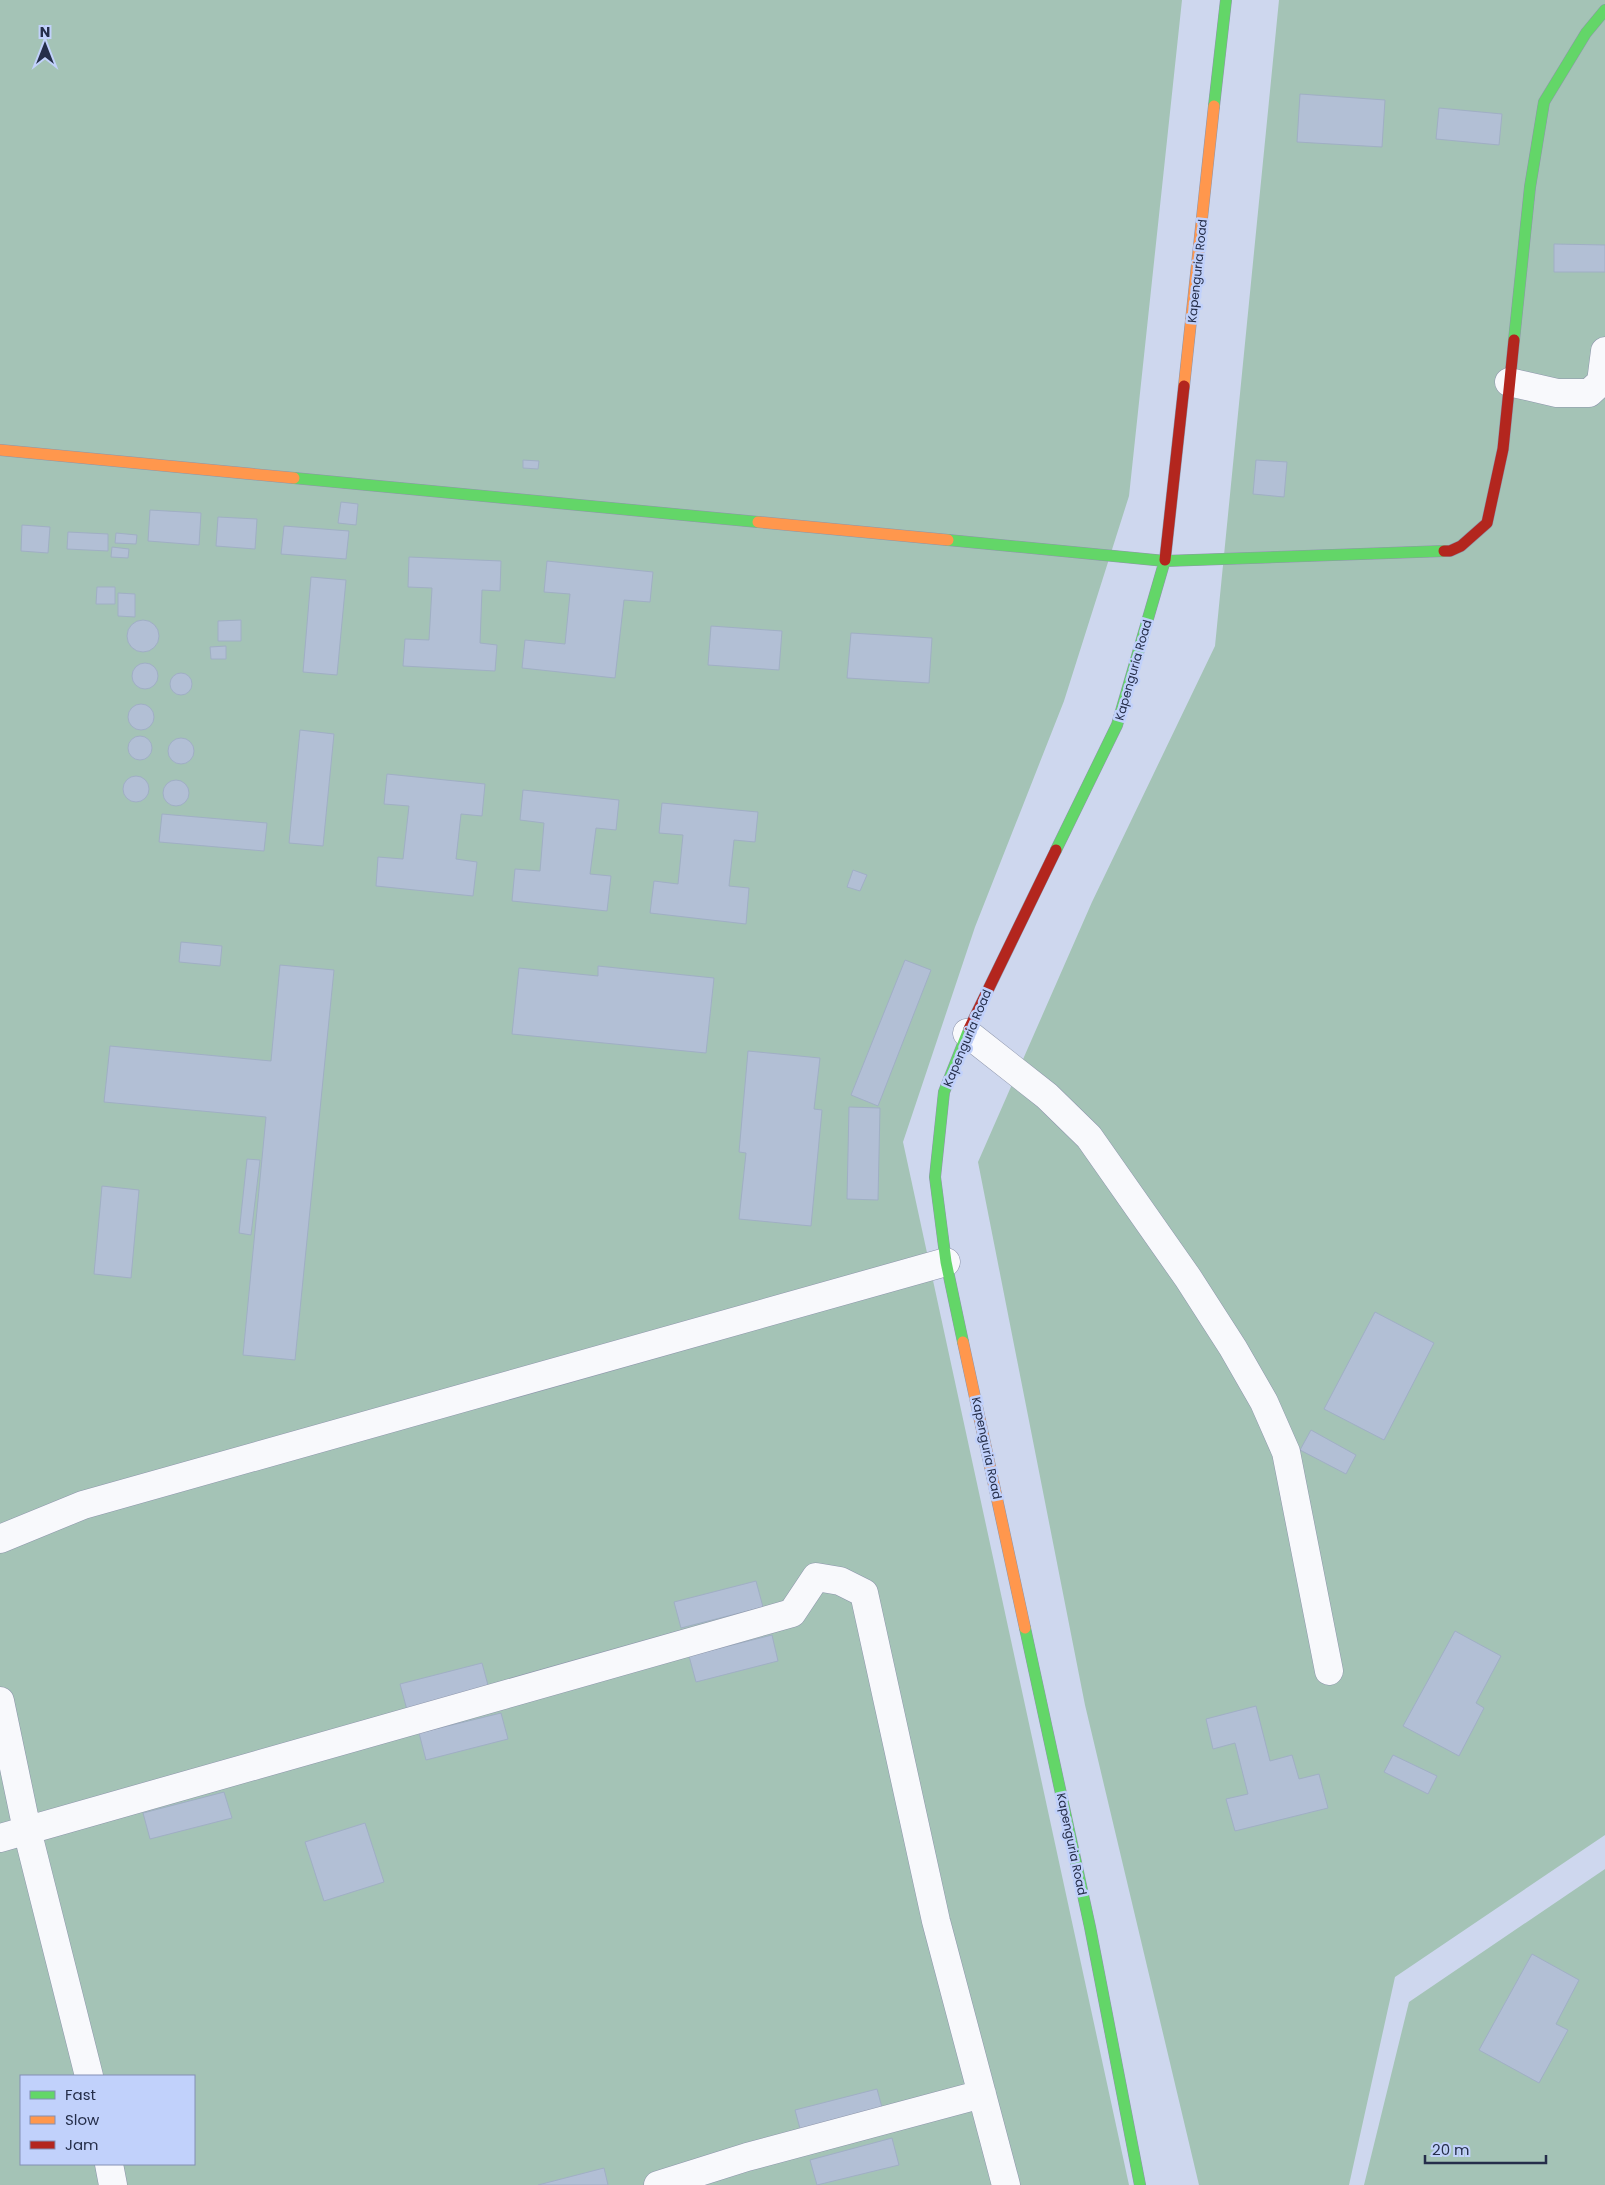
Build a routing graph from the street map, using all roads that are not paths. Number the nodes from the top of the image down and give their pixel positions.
1 (1226, 0) edge
2 (1605, 10) edge
3 (1605, 350) edge
4 (1509, 382) junction
5 (0, 450) edge
6 (1165, 562) junction
7 (967, 1034) junction
8 (946, 1262) junction
9 (0, 1539) edge
10 (1329, 1671) dead end
11 (0, 1700) edge
12 (27, 1830) junction
13 (0, 1838) edge
14 (89, 2075) edge
15 (982, 2094) junction
16 (109, 2165) edge
17 (113, 2185) edge
18 (658, 2185) edge
19 (1006, 2185) edge
20 (1140, 2185) edge

1 - 6 street, Kapenguria Road
2 - 4 street
3 - 4 street
4 - 6 street
5 - 6 street
6 - 7 street, Kapenguria Road
7 - 8 street, Kapenguria Road
7 - 10 street
8 - 9 street
8 - 20 street, Kapenguria Road
11 - 12 street
12 - 13 street
12 - 14 street
12 - 15 street
15 - 18 street
15 - 19 street
16 - 17 street

